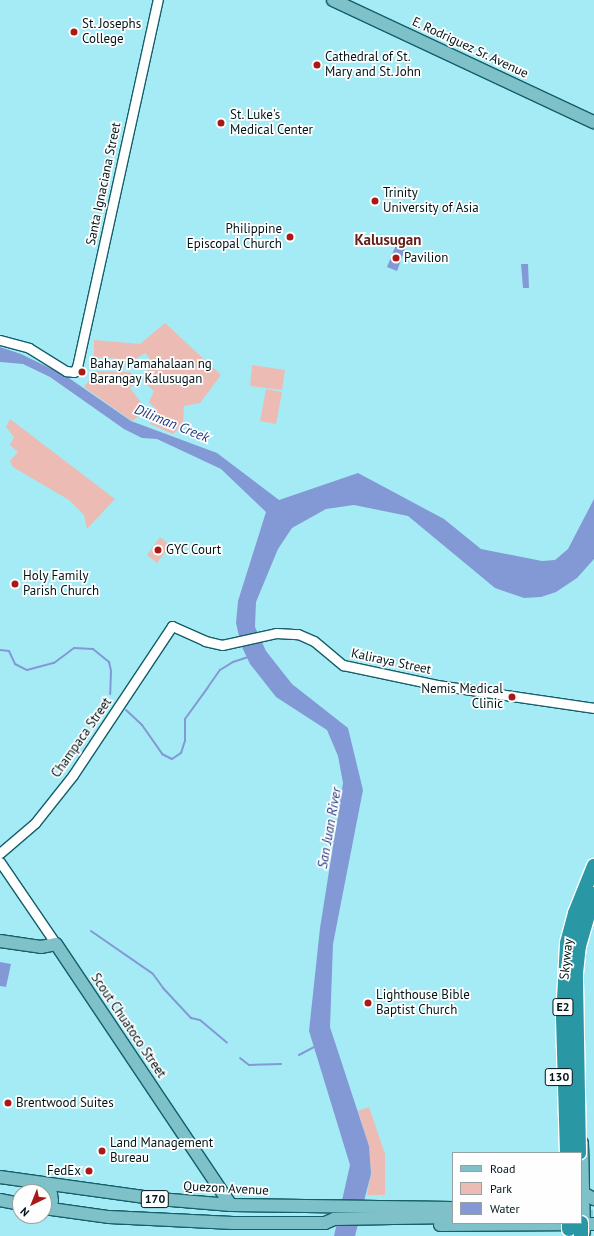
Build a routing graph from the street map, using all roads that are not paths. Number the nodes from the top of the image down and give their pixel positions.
1 (158, 0) edge
2 (333, 0) edge
3 (594, 122) edge
4 (0, 340) edge
5 (172, 626) joint
6 (594, 708) edge
7 (0, 853) edge
8 (594, 860) edge
9 (0, 862) edge
10 (594, 866) edge
11 (594, 894) edge
12 (594, 907) edge
13 (0, 941) edge
14 (56, 944) junction
15 (562, 1152) edge
16 (567, 1152) edge
17 (579, 1152) edge
18 (3, 1177) edge
19 (28, 1184) edge
20 (583, 1193) junction
21 (582, 1198) edge
22 (594, 1199) edge
23 (0, 1200) edge
24 (452, 1201) edge
25 (12, 1202) edge
26 (231, 1205) junction
27 (452, 1208) edge
28 (52, 1209) edge
29 (366, 1213) junction
30 (452, 1217) edge
31 (452, 1219) edge
32 (531, 1224) edge
33 (576, 1227) edge

1 - 4 street, Santa Ignaciana Street
2 - 3 main road, E. Rodriguez Sr. Avenue
5 - 6 street, Kaliraya Street
5 - 7 street, Champaca Street
8 - 15 main road, 130
9 - 14 street, Scout Chuatoco Street
10 - 16 highway, Skyway / E2, bridge
11 - 17 highway, Skyway / E2, bridge
12 - 20 main road, 130
13 - 14 main road
14 - 26 main road, Scout Chuatoco Street
18 - 19 main road
18 - 26 main road, Quezon Avenue / 170
20 - 21 main road, 130
20 - 22 main road
23 - 25 main road
24 - 29 main road
26 - 29 main road, Quezon Avenue / 170
27 - 29 main road
28 - 29 main road, 170
29 - 30 main road
29 - 31 main road
32 - 33 main road

